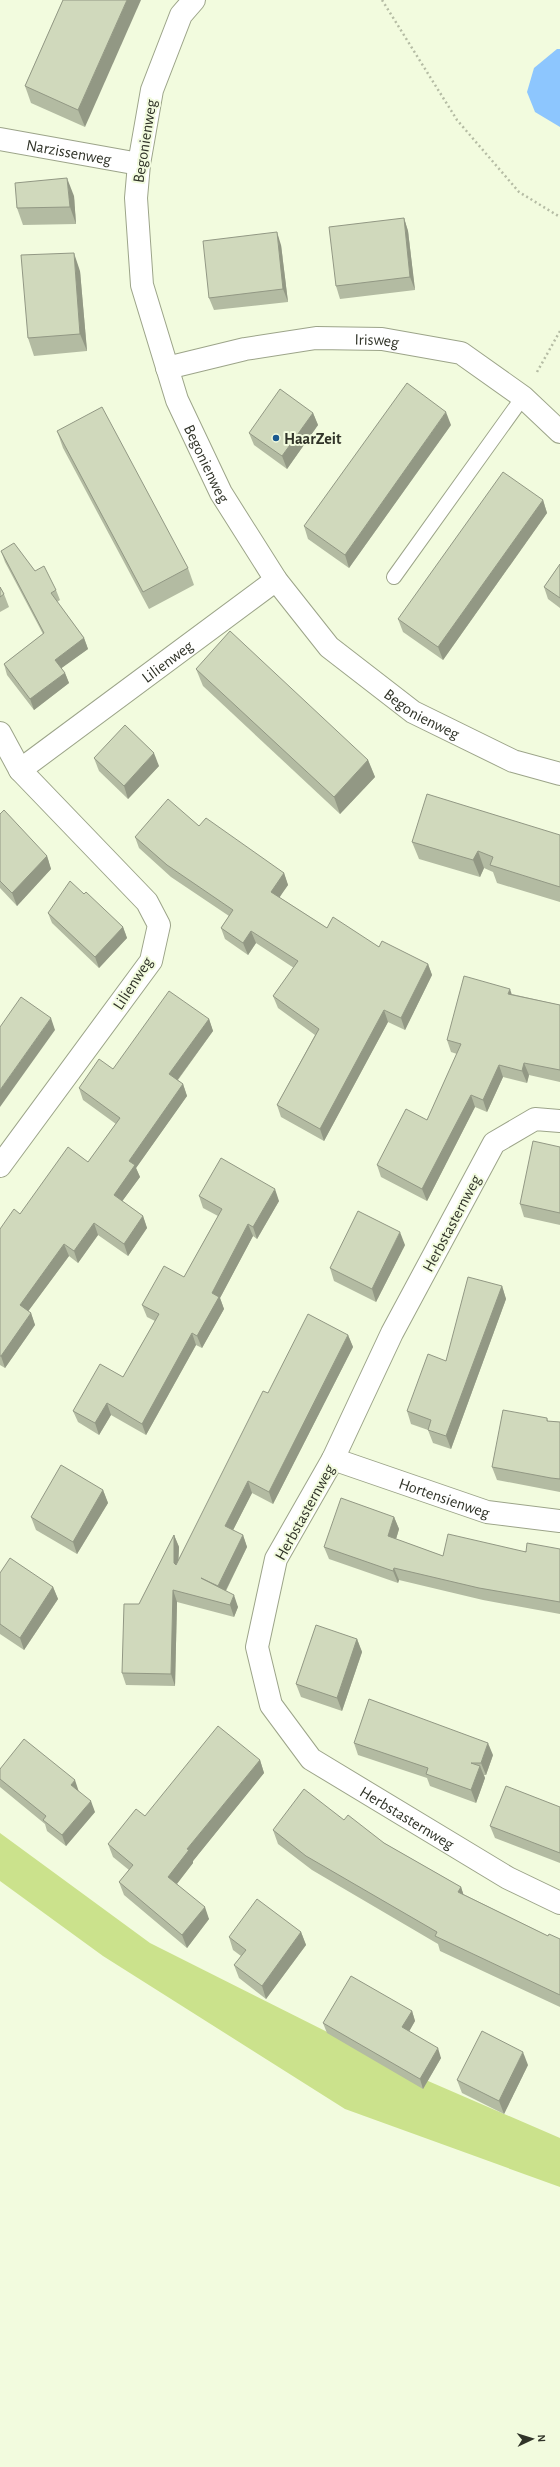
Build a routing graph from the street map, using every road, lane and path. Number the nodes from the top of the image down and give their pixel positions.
1 (194, 0) edge
2 (382, 0) edge
3 (0, 139) edge
4 (139, 164) junction
5 (560, 217) edge
6 (560, 331) edge
7 (167, 368) junction
8 (523, 397) junction
9 (560, 432) edge
10 (394, 577) dead end
11 (276, 580) junction
12 (0, 733) edge
13 (20, 770) junction
14 (560, 774) edge
15 (560, 1121) edge
16 (0, 1166) edge
17 (333, 1459) junction
18 (560, 1521) edge
19 (560, 1903) edge

1 - 4 street, Begonienweg
2 - 5 path
3 - 4 street, Narzissenweg
4 - 7 street, Begonienweg
6 - 8 path
7 - 8 street, Irisweg
7 - 11 street, Begonienweg
8 - 9 street, Irisweg
8 - 10 lane
11 - 13 street, Lilienweg
11 - 14 street, Begonienweg
12 - 13 street, Lilienweg
13 - 16 street, Lilienweg
15 - 17 street, Herbstasternweg
17 - 18 street, Hortensienweg
17 - 19 street, Herbstasternweg

